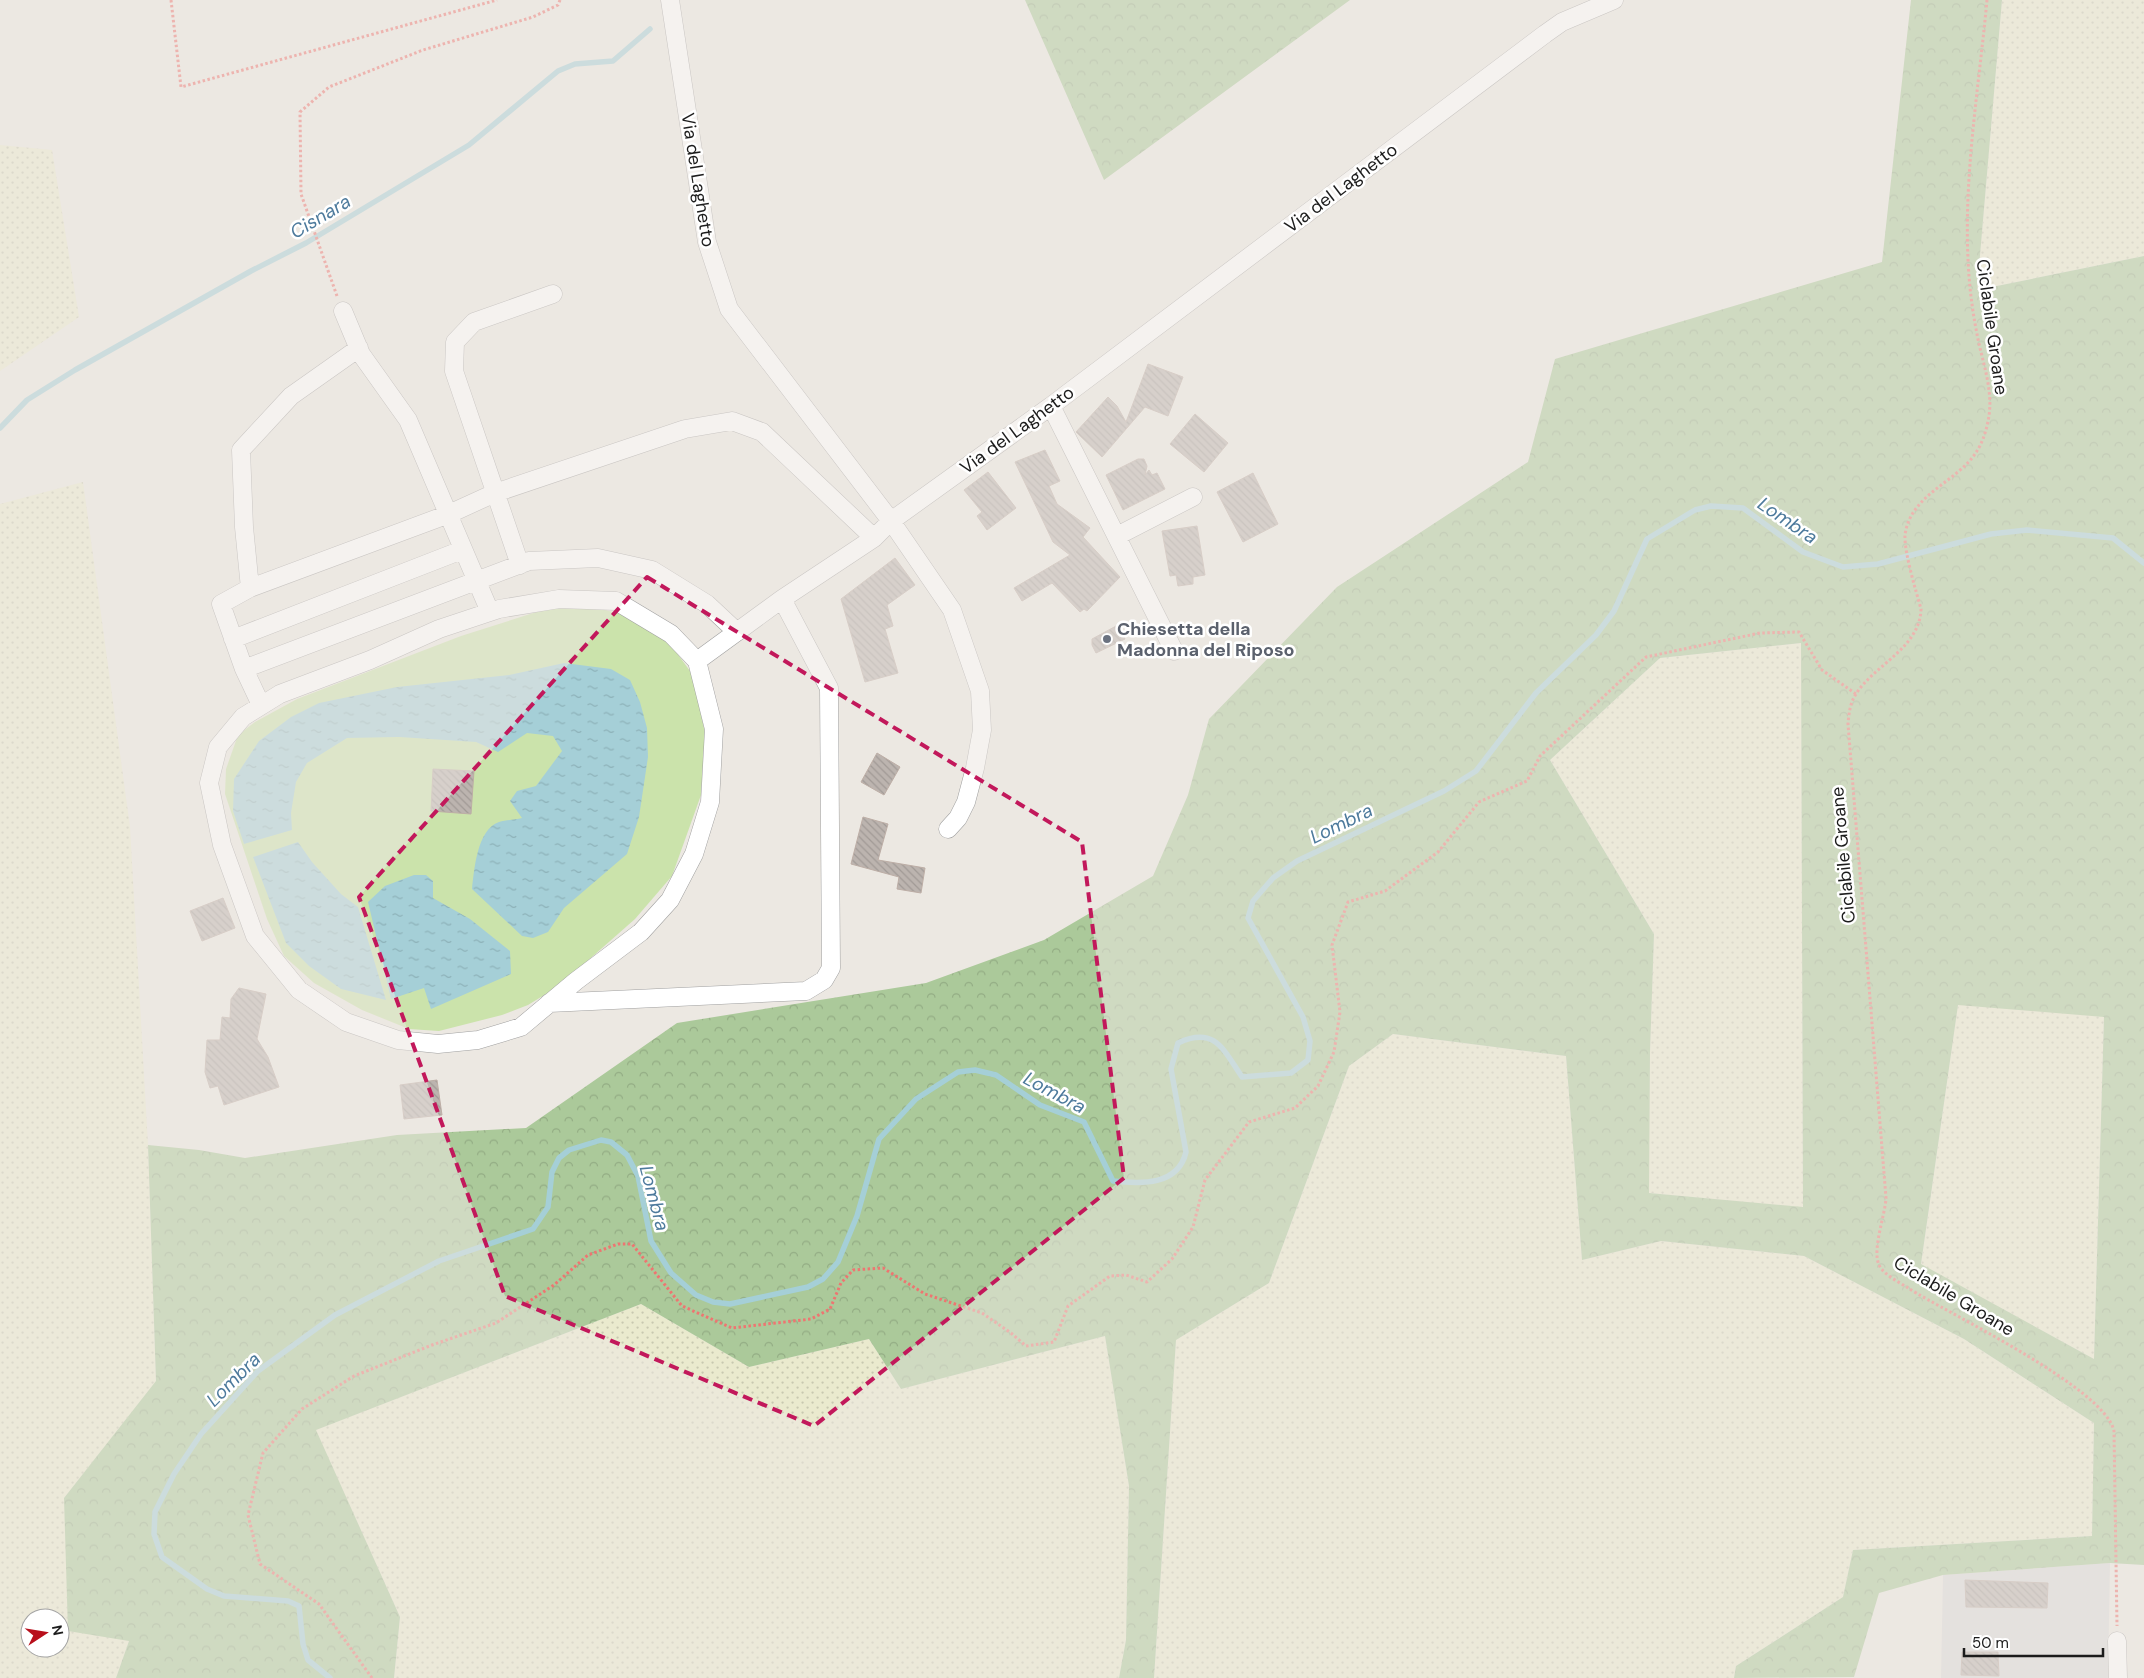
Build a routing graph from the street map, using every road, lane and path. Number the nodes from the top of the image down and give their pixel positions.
1 (171, 0) edge
2 (496, 0) edge
3 (560, 0) edge
4 (670, 0) edge
5 (1614, 0) edge
6 (1987, 0) edge
7 (552, 294) dead end
8 (343, 311) joint
9 (359, 348) junction
10 (1052, 406) junction
11 (495, 493) junction
12 (1193, 497) dead end
13 (449, 514) junction
14 (891, 521) junction
15 (1117, 536) junction
16 (874, 538) junction
17 (462, 550) junction
18 (520, 565) junction
19 (476, 581) junction
20 (250, 588) junction
21 (782, 599) junction
22 (490, 612) junction
23 (737, 632) junction
24 (233, 639) junction
25 (1174, 651) dead end
26 (697, 661) junction
27 (244, 669) junction
28 (1856, 694) junction
29 (261, 705) junction
30 (948, 829) dead end
31 (549, 1004) junction
32 (2117, 1641) joint
33 (372, 1678) edge
34 (2118, 1678) edge

1 - 2 path
3 - 8 path
4 - 14 street, Via del Laghetto
5 - 10 street, Via del Laghetto
6 - 28 path, Ciclabile Groane
7 - 11 street
8 - 9 street
9 - 13 street
9 - 20 street
10 - 14 street, Via del Laghetto
10 - 15 street
11 - 13 street
11 - 16 street
11 - 18 street
12 - 15 street
13 - 17 street
13 - 20 street
14 - 16 street
14 - 30 street
15 - 25 street
16 - 21 street
17 - 19 street
17 - 24 street
18 - 19 street
18 - 23 street
19 - 22 street
19 - 27 street
20 - 24 street
21 - 23 street
21 - 31 street
22 - 26 street
22 - 29 street
23 - 26 street
24 - 27 street
26 - 31 street
27 - 29 street
28 - 32 path, Ciclabile Groane
28 - 33 path
29 - 31 street
32 - 34 street

